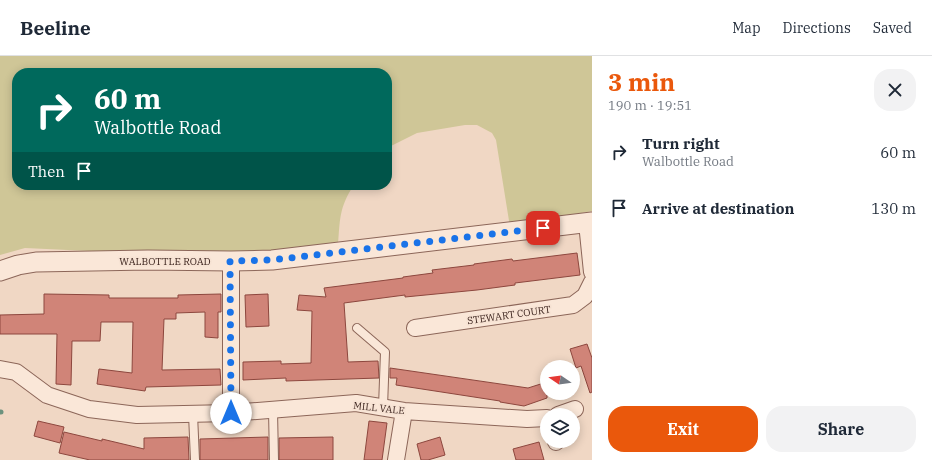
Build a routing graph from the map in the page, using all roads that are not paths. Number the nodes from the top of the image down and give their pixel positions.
1 (589, 223) edge
2 (230, 261) junction
3 (0, 271) edge
4 (592, 272) edge
5 (592, 282) edge
6 (357, 328) dead end
7 (416, 328) dead end
8 (0, 369) edge
9 (383, 407) junction
10 (273, 410) junction
11 (404, 410) junction
12 (231, 413) junction
13 (193, 414) junction
14 (540, 419) edge
15 (195, 460) edge
16 (274, 460) edge
17 (396, 460) edge

1 - 2 street, WALBOTTLE ROAD
1 - 4 street
2 - 3 street, WALBOTTLE ROAD
2 - 12 street
5 - 7 street, STEWART COURT
6 - 9 lane
8 - 13 street, MILL VALE
9 - 10 street, MILL VALE
9 - 11 street, MILL VALE
10 - 12 street, MILL VALE
10 - 16 lane
11 - 14 street, MILL VALE
11 - 17 street
12 - 13 street, MILL VALE
13 - 15 lane

